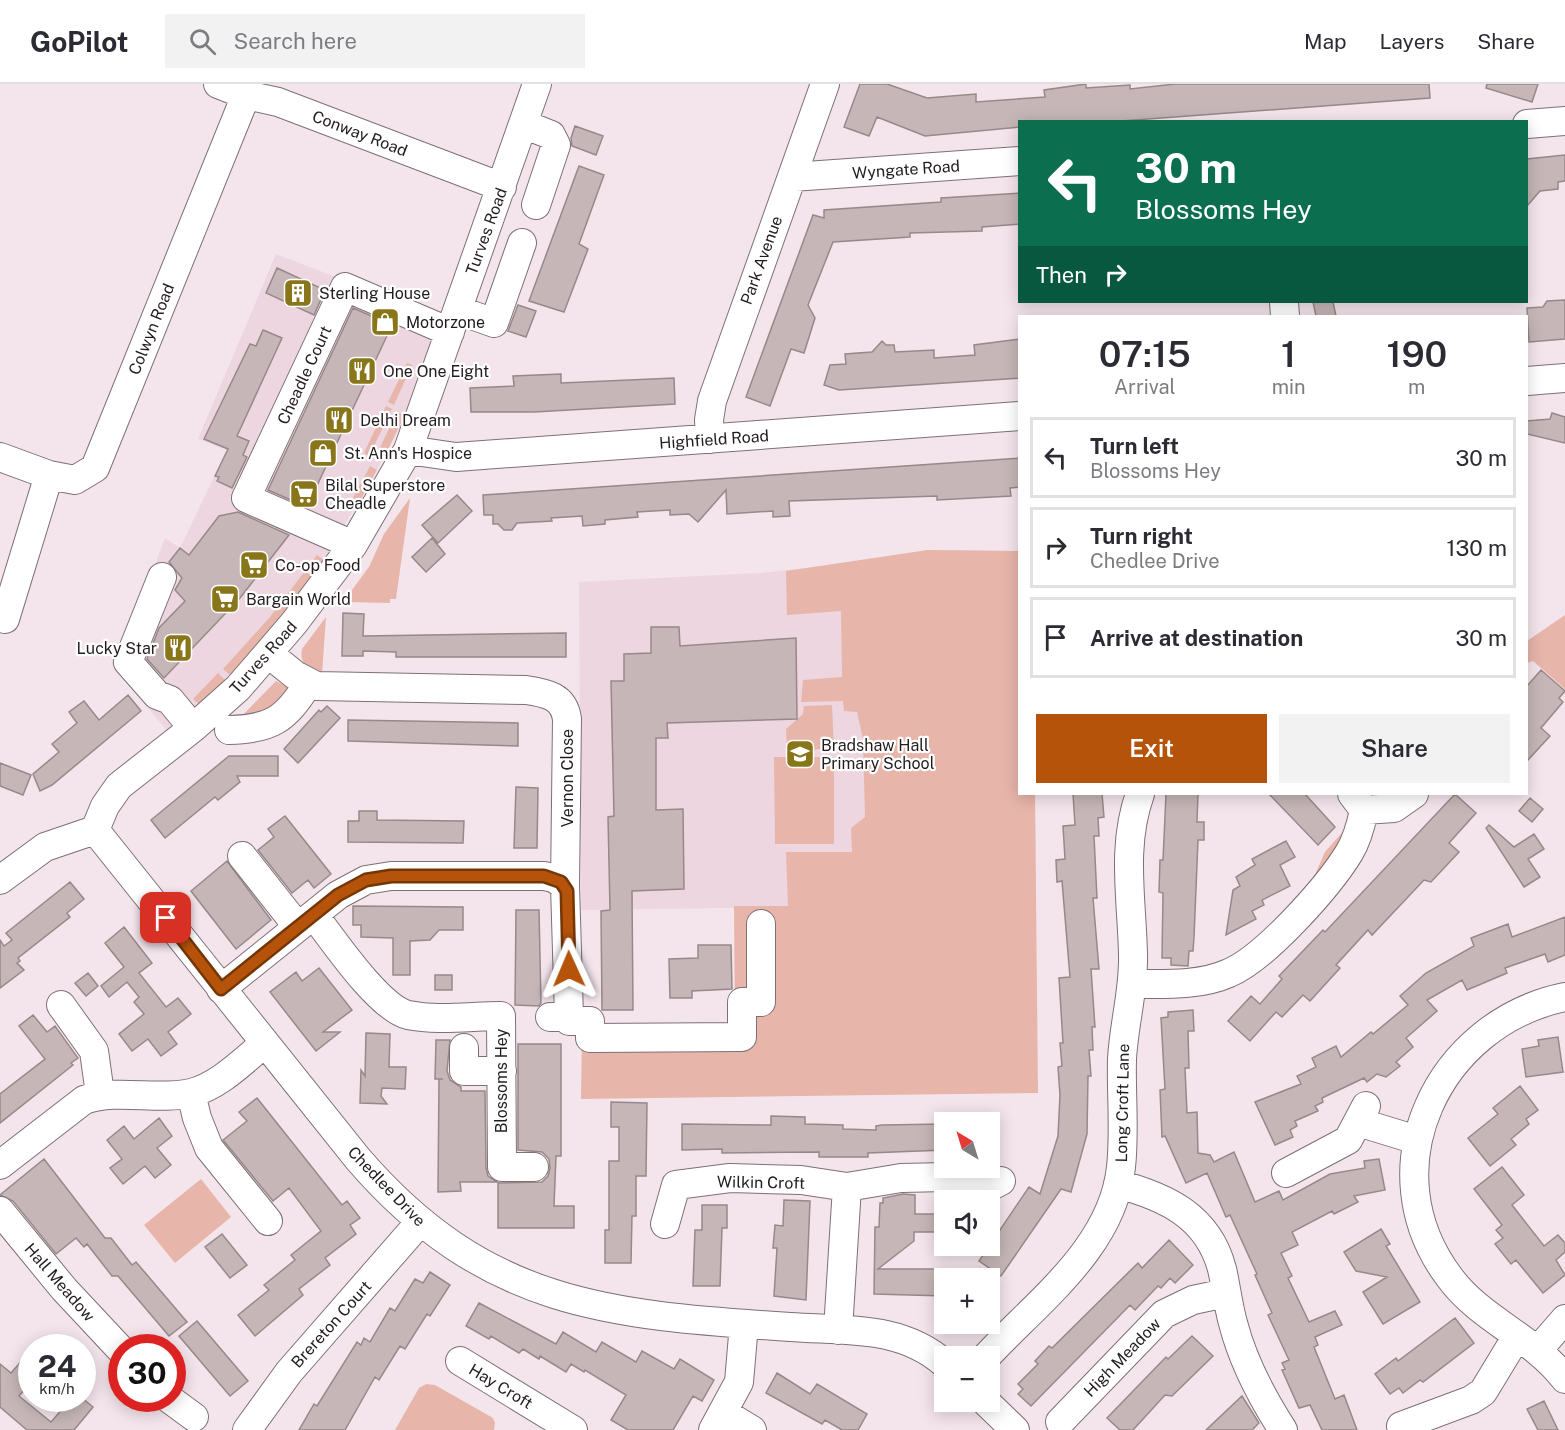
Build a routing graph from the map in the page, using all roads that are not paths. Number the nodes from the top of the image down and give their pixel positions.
1 (218, 84) edge
2 (537, 84) edge
3 (825, 84) edge
4 (281, 93) edge
5 (246, 95) junction
6 (1565, 121) edge
7 (523, 124) junction
8 (1528, 124) edge
9 (1018, 161) edge
10 (792, 177) junction
11 (502, 187) junction
12 (536, 205) dead end
13 (522, 243) dead end
14 (454, 321) junction
15 (1565, 378) edge
16 (1528, 381) edge
17 (1018, 416) edge
18 (710, 439) junction
19 (408, 450) junction
20 (0, 457) edge
21 (50, 476) junction
22 (353, 545) junction
23 (162, 577) dead end
24 (5, 619) dead end
25 (269, 654) junction
26 (308, 684) junction
27 (193, 728) junction
28 (229, 730) dead end
29 (1140, 795) edge
30 (1413, 795) edge
31 (1358, 802) edge
32 (94, 830) junction
33 (242, 856) dead end
34 (4, 868) edge
35 (565, 886) junction
36 (306, 921) junction
37 (761, 924) dead end
38 (1134, 984) junction
39 (221, 989) junction
40 (1565, 997) edge
41 (61, 1006) dead end
42 (264, 1043) junction
43 (464, 1048) dead end
44 (502, 1071) junction
45 (191, 1093) junction
46 (100, 1094) junction
47 (1417, 1140) junction
48 (0, 1165) edge
49 (534, 1167) dead end
50 (1286, 1173) dead end
51 (1001, 1181) dead end
52 (1118, 1184) junction
53 (847, 1188) junction
54 (967, 1190) edge
55 (986, 1190) edge
56 (0, 1211) edge
57 (268, 1221) dead end
58 (420, 1222) junction
59 (665, 1224) dead end
60 (1226, 1293) junction
61 (1565, 1319) edge
62 (744, 1324) junction
63 (838, 1330) junction
64 (108, 1336) edge
65 (1528, 1343) junction
66 (996, 1346) edge
67 (934, 1355) edge
68 (460, 1361) dead end
69 (1565, 1379) edge
70 (186, 1411) edge
71 (996, 1412) edge
72 (194, 1417) dead end
73 (719, 1421) edge
74 (1060, 1421) edge
75 (1401, 1426) dead end
76 (247, 1430) edge
77 (573, 1430) edge
78 (752, 1430) edge
79 (1015, 1430) edge
80 (1283, 1430) edge

1 - 5 street, Conway Road
2 - 7 street, Turves Road
3 - 10 street, Park Avenue
4 - 5 street, Conway Road
4 - 11 street, Conway Road
5 - 21 street, Colwyn Road
6 - 8 street
7 - 11 street, Turves Road
7 - 12 street
9 - 10 street, Wyngate Road
10 - 18 street, Park Avenue
11 - 14 street, Turves Road
13 - 14 street
14 - 19 street, Turves Road
14 - 22 street, Cheadle Court
15 - 16 street
17 - 18 street, Highfield Road
18 - 19 street, Highfield Road
19 - 22 street, Turves Road
20 - 21 street, Colwyn Road
21 - 24 street
22 - 25 street, Turves Road
23 - 27 street
25 - 26 street
25 - 27 street, Turves Road
26 - 28 street
26 - 35 street, Vernon Close
27 - 32 street, Turves Road
29 - 38 street, Long Croft Lane
30 - 31 street
31 - 38 street
32 - 34 street
32 - 39 street, Chedlee Drive
33 - 36 street
35 - 36 street
35 - 37 street, Vernon Close
36 - 39 street
36 - 44 street, Blossoms Hey
38 - 52 street, Long Croft Lane
39 - 42 street, Chedlee Drive
40 - 47 street
41 - 46 street
42 - 45 street
42 - 58 street, Chedlee Drive
43 - 44 street
44 - 49 street, Blossoms Hey
45 - 46 street
45 - 57 street
46 - 48 street
47 - 50 street
47 - 65 street
51 - 55 street, Wilkin Croft
52 - 60 street
52 - 66 street, Long Croft Lane
53 - 54 street, Wilkin Croft
53 - 59 street, Wilkin Croft
53 - 63 street
56 - 64 street, Hall Meadow
58 - 62 street, Chedlee Drive
58 - 76 street, Brereton Court
60 - 74 street, High Meadow
60 - 80 street
61 - 65 street
62 - 63 street, Chedlee Drive
62 - 73 street
63 - 67 street, Chedlee Drive
65 - 69 street
65 - 75 street
68 - 77 street, Hay Croft
70 - 72 street
71 - 79 street
73 - 78 street

